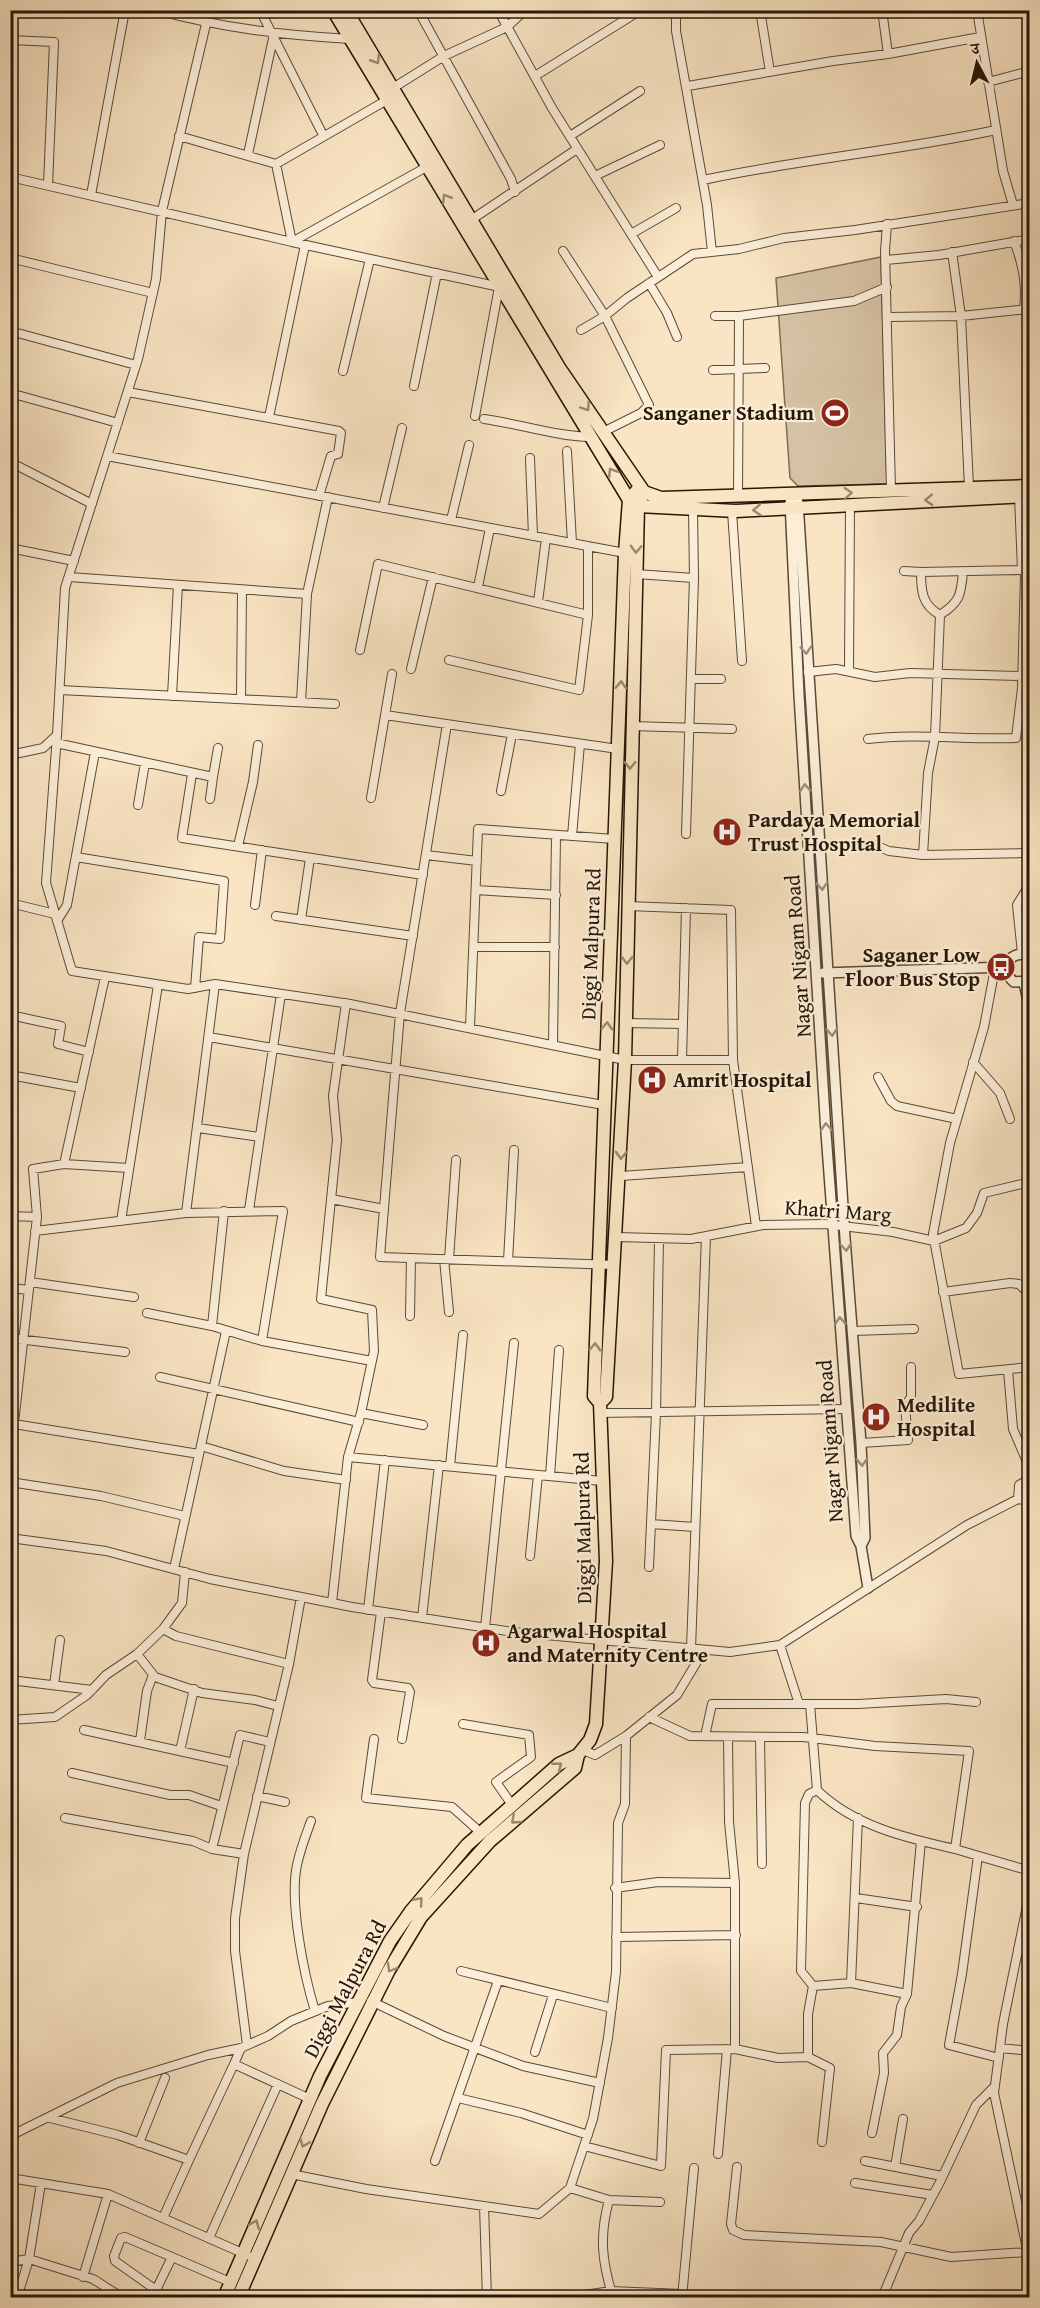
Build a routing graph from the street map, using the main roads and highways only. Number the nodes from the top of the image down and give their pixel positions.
1 (333, 10) edge
2 (346, 10) edge
3 (432, 164) junction
4 (504, 284) junction
5 (1029, 486) edge
6 (642, 490) junction
7 (1024, 496) edge
8 (794, 501) junction
9 (634, 503) junction
10 (600, 1408) junction
11 (580, 1752) junction
12 (224, 2298) edge
13 (238, 2298) edge

1 - 3 main road
2 -> 3 main road
4 -> 3 main road
3 - 4 main road
4 -> 6 main road
9 -> 4 main road
8 -> 5 main road
6 - 8 main road
6 - 9 main road, Diggi Malpura Rd
7 -> 8 main road
8 -> 9 main road
9 -> 10 main road, Diggi Malpura Rd
10 -> 9 main road, Diggi Malpura Rd
10 - 11 main road, Diggi Malpura Rd
12 -> 11 main road, Diggi Malpura Rd
11 -> 13 main road, Diggi Malpura Rd

